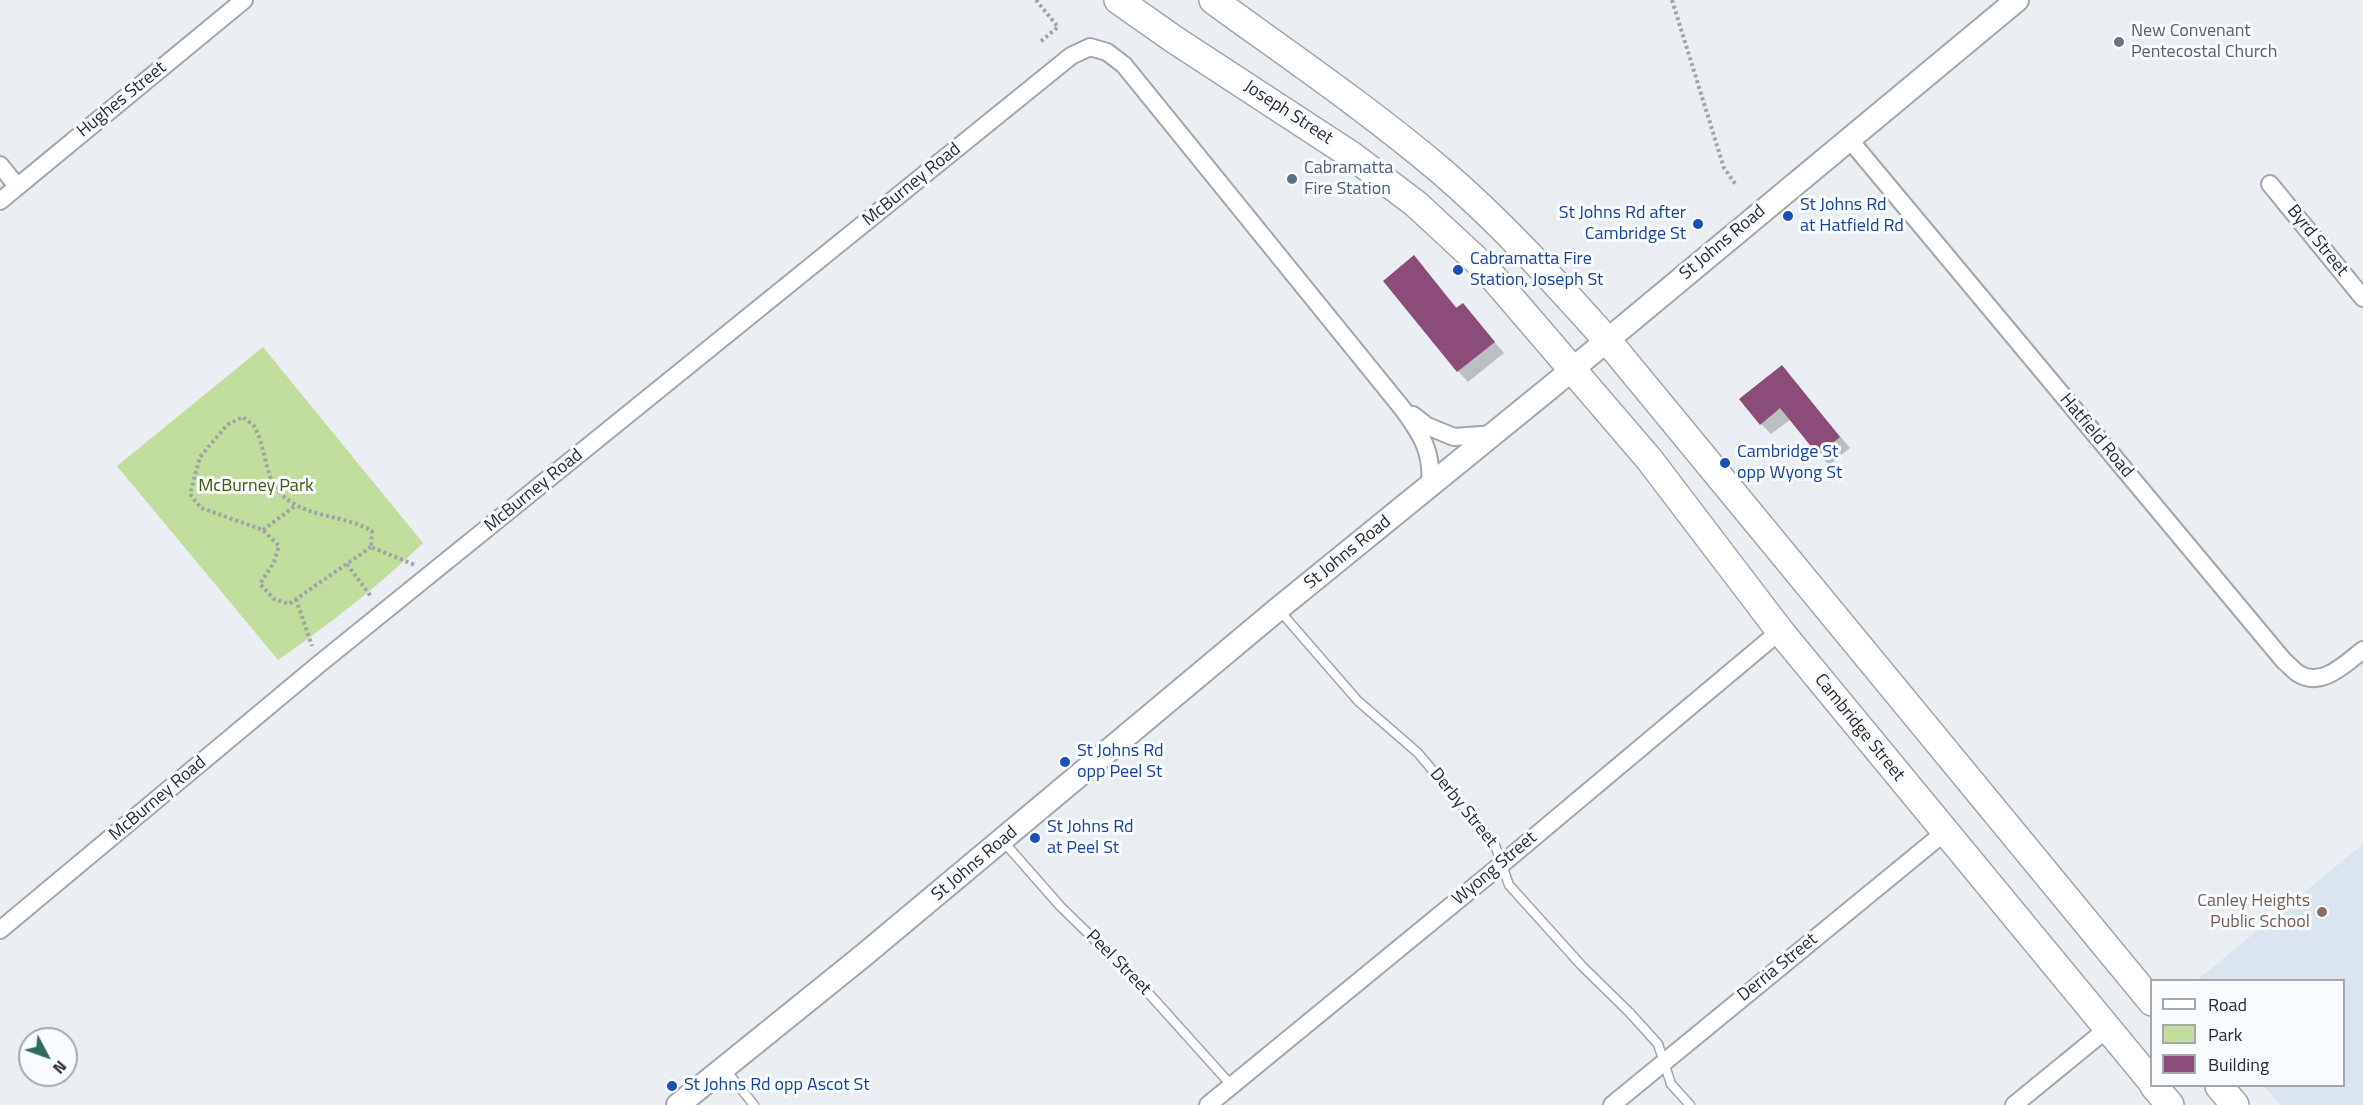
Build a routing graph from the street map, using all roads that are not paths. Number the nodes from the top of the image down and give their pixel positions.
1 (244, 0) edge
2 (1118, 0) edge
3 (1214, 0) edge
4 (2017, 0) edge
5 (1849, 139) junction
6 (0, 165) edge
7 (2270, 184) dead end
8 (17, 186) junction
9 (0, 201) edge
10 (2363, 298) edge
11 (1607, 340) junction
12 (1573, 369) junction
13 (1402, 408) junction
14 (1495, 434) junction
15 (1430, 487) junction
16 (1278, 609) junction
17 (1780, 631) junction
18 (2363, 650) edge
19 (1945, 832) junction
20 (1003, 841) junction
21 (1502, 864) junction
22 (0, 930) edge
23 (2150, 1001) edge
24 (2107, 1029) junction
25 (1663, 1062) junction
26 (724, 1068) junction
27 (2150, 1080) edge
28 (1232, 1086) junction
29 (2155, 1087) edge
30 (2220, 1087) edge
31 (1215, 1103) edge
32 (678, 1105) edge
33 (754, 1105) edge
34 (1612, 1105) edge
35 (1690, 1105) edge
36 (2014, 1105) edge
37 (2170, 1105) edge
38 (2235, 1105) edge

1 - 8 street, Hughes Street
2 - 12 highway, Joseph Street
3 - 11 highway
4 - 5 main road, St Johns Road
5 - 11 main road, St Johns Road
5 - 18 street, Hatfield Road
6 - 8 street
7 - 10 street, Byrd Street
8 - 9 street, Hughes Street
11 - 12 main road, St Johns Road
11 - 23 highway
12 - 14 main road, St Johns Road
12 - 17 highway, Cambridge Street
13 - 14 street
13 - 15 street
13 - 22 street, McBurney Road
14 - 15 main road, St Johns Road
15 - 16 main road, St Johns Road
16 - 20 main road, St Johns Road
16 - 21 lane, Derby Street
17 - 19 highway, Cambridge Street
17 - 21 street, Wyong Street
19 - 24 highway, Cambridge Street
19 - 25 street, Derria Street
20 - 26 main road, St Johns Road
20 - 28 lane, Peel Street
21 - 25 lane, Derby Street
21 - 28 street, Wyong Street
24 - 27 highway, Cambridge Street
24 - 36 street
25 - 34 street, Derria Street
25 - 35 lane, Derby Street
26 - 32 main road, St Johns Road
26 - 33 lane
28 - 31 street, Wyong Street
29 - 37 highway, Cambridge Street
30 - 38 highway

